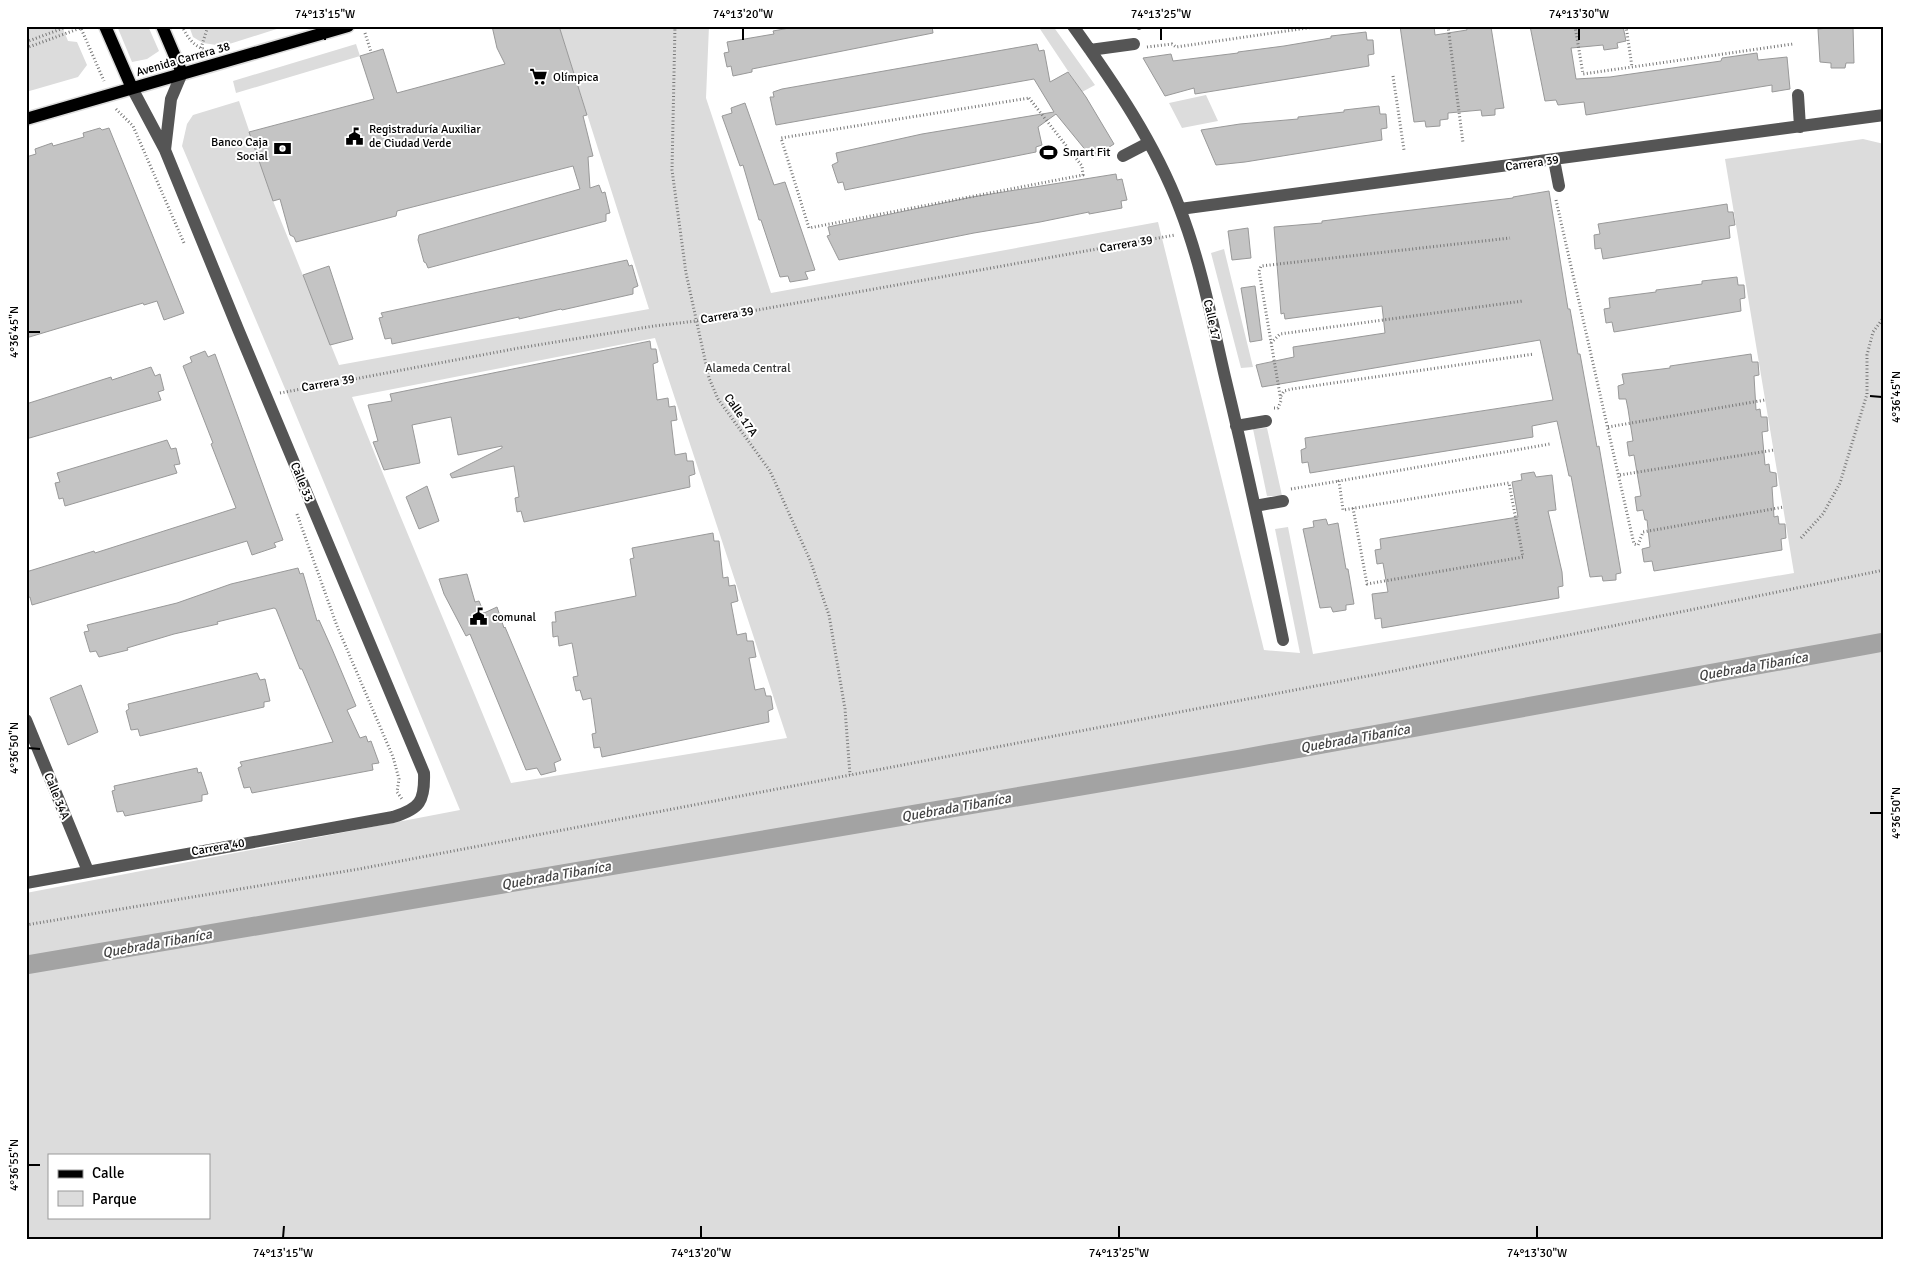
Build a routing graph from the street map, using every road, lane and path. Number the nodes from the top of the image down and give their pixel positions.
1 (69, 26) edge
2 (86, 26) edge
3 (105, 26) edge
4 (162, 26) edge
5 (208, 26) edge
6 (348, 26) edge
7 (675, 26) edge
8 (1073, 26) edge
9 (1151, 26) edge
10 (1321, 26) edge
11 (1448, 26) edge
12 (1575, 26) edge
13 (1626, 26) edge
14 (1882, 26) edge
15 (81, 27) edge
16 (364, 33) dead end
17 (1884, 40) edge
18 (1139, 41) junction
19 (26, 42) edge
20 (1793, 44) dead end
21 (26, 48) edge
22 (201, 48) dead end
23 (1090, 50) junction
24 (371, 52) dead end
25 (1632, 67) junction
26 (182, 73) junction
27 (1393, 76) dead end
28 (132, 88) junction
29 (110, 94) junction
30 (1798, 95) dead end
31 (1884, 115) edge
32 (26, 119) edge
33 (1800, 127) junction
34 (1463, 142) dead end
35 (1148, 143) junction
36 (165, 150) junction
37 (1404, 150) dead end
38 (1123, 156) dead end
39 (1554, 160) junction
40 (1082, 166) joint
41 (1557, 192) joint
42 (1180, 209) junction
43 (1188, 233) junction
44 (1510, 238) dead end
45 (186, 247) dead end
46 (1523, 301) dead end
47 (1884, 317) edge
48 (696, 321) junction
49 (1271, 344) junction
50 (1534, 354) dead end
51 (267, 396) junction
52 (1280, 396) junction
53 (1765, 400) dead end
54 (1268, 415) joint
55 (1236, 426) junction
56 (1608, 427) junction
57 (1550, 444) dead end
58 (1774, 450) dead end
59 (1620, 475) junction
60 (1340, 481) junction
61 (1290, 489) dead end
62 (1283, 502) dead end
63 (1255, 506) junction
64 (295, 507) dead end
65 (1784, 507) dead end
66 (1353, 508) junction
67 (1801, 538) dead end
68 (1884, 570) edge
69 (1283, 640) dead end
70 (26, 720) edge
71 (850, 774) junction
72 (410, 812) junction
73 (88, 872) junction
74 (26, 883) edge
75 (26, 925) edge

1 - 19 path
2 - 15 path
3 - 28 main road
4 - 26 main road
5 - 22 path
6 - 26 main road, Avenida Carrera 38
7 - 48 path, Calle 17A
8 - 23 street, Calle 17
9 - 18 path
10 - 18 path
11 - 34 path
12 - 25 path
13 - 25 path
14 - 17 path
15 - 21 path
15 - 29 path
16 - 24 path
18 - 23 street
20 - 25 path
23 - 35 street, Calle 17
26 - 28 main road, Avenida Carrera 38
26 - 36 street, Calle 33
27 - 37 path
28 - 29 main road, Avenida Carrera 38
28 - 36 street, Calle 33
29 - 32 main road, Avenida Carrera 38
29 - 45 path
30 - 33 street
31 - 33 street, Carrera 39
33 - 39 street, Carrera 39
35 - 38 street
35 - 42 street, Calle 17
36 - 51 street, Calle 33
39 - 41 street
39 - 42 street, Carrera 39
40 - 40 path
41 - 56 path
42 - 43 street, Calle 17
43 - 48 path, Carrera 39
43 - 55 street, Calle 17
44 - 49 path
46 - 49 path
47 - 67 path
48 - 51 path, Carrera 39
48 - 71 path, Calle 17A
49 - 52 path
50 - 52 path
51 - 72 street, Calle 33
52 - 54 path
53 - 56 path
54 - 55 street
55 - 63 street, Calle 17
56 - 59 path
57 - 60 path
58 - 59 path
59 - 65 path
60 - 61 path
60 - 66 path
62 - 63 street
63 - 69 street, Calle 17
64 - 72 path
66 - 66 path
68 - 71 path
70 - 73 street, Calle 34A
71 - 75 path
72 - 73 street, Carrera 40
73 - 74 street, Carrera 40

